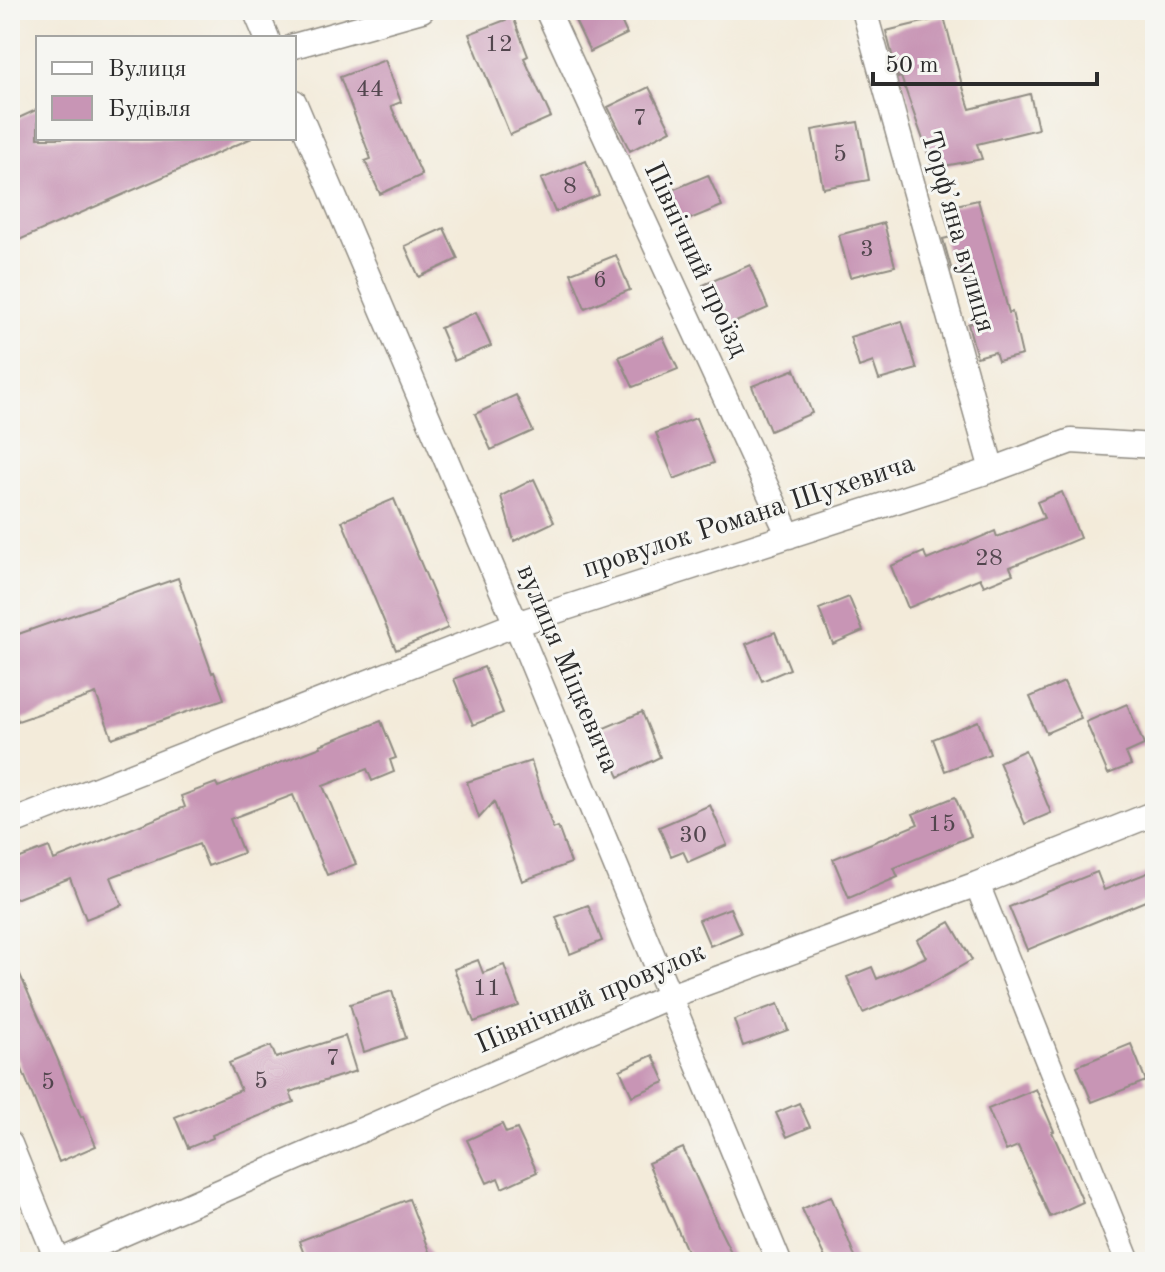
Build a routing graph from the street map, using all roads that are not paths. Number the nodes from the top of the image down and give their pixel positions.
1 (255, 10) edge
2 (422, 10) edge
3 (547, 10) edge
4 (864, 10) edge
5 (266, 36) edge
6 (296, 45) edge
7 (296, 107) edge
8 (1155, 446) edge
9 (992, 470) junction
10 (789, 536) junction
11 (516, 624) junction
12 (1155, 813) edge
13 (10, 823) edge
14 (977, 884) junction
15 (670, 996) junction
16 (10, 1144) edge
17 (58, 1262) edge
18 (779, 1262) edge
19 (1128, 1262) edge

1 - 5 street
2 - 6 street
3 - 10 street, Північний проїзд
4 - 9 street, Торфʼяна вулиця
7 - 11 street, вулиця Міцкевича
8 - 9 street, провулок Романа Шухевича
9 - 10 street, провулок Романа Шухевича
10 - 11 street, провулок Романа Шухевича
11 - 13 street, провулок Романа Шухевича
11 - 15 street, вулиця Міцкевича
12 - 14 street, Північний провулок
14 - 15 street, Північний провулок
14 - 19 street
15 - 17 street, Північний провулок
15 - 18 street, вулиця Міцкевича
16 - 17 street

